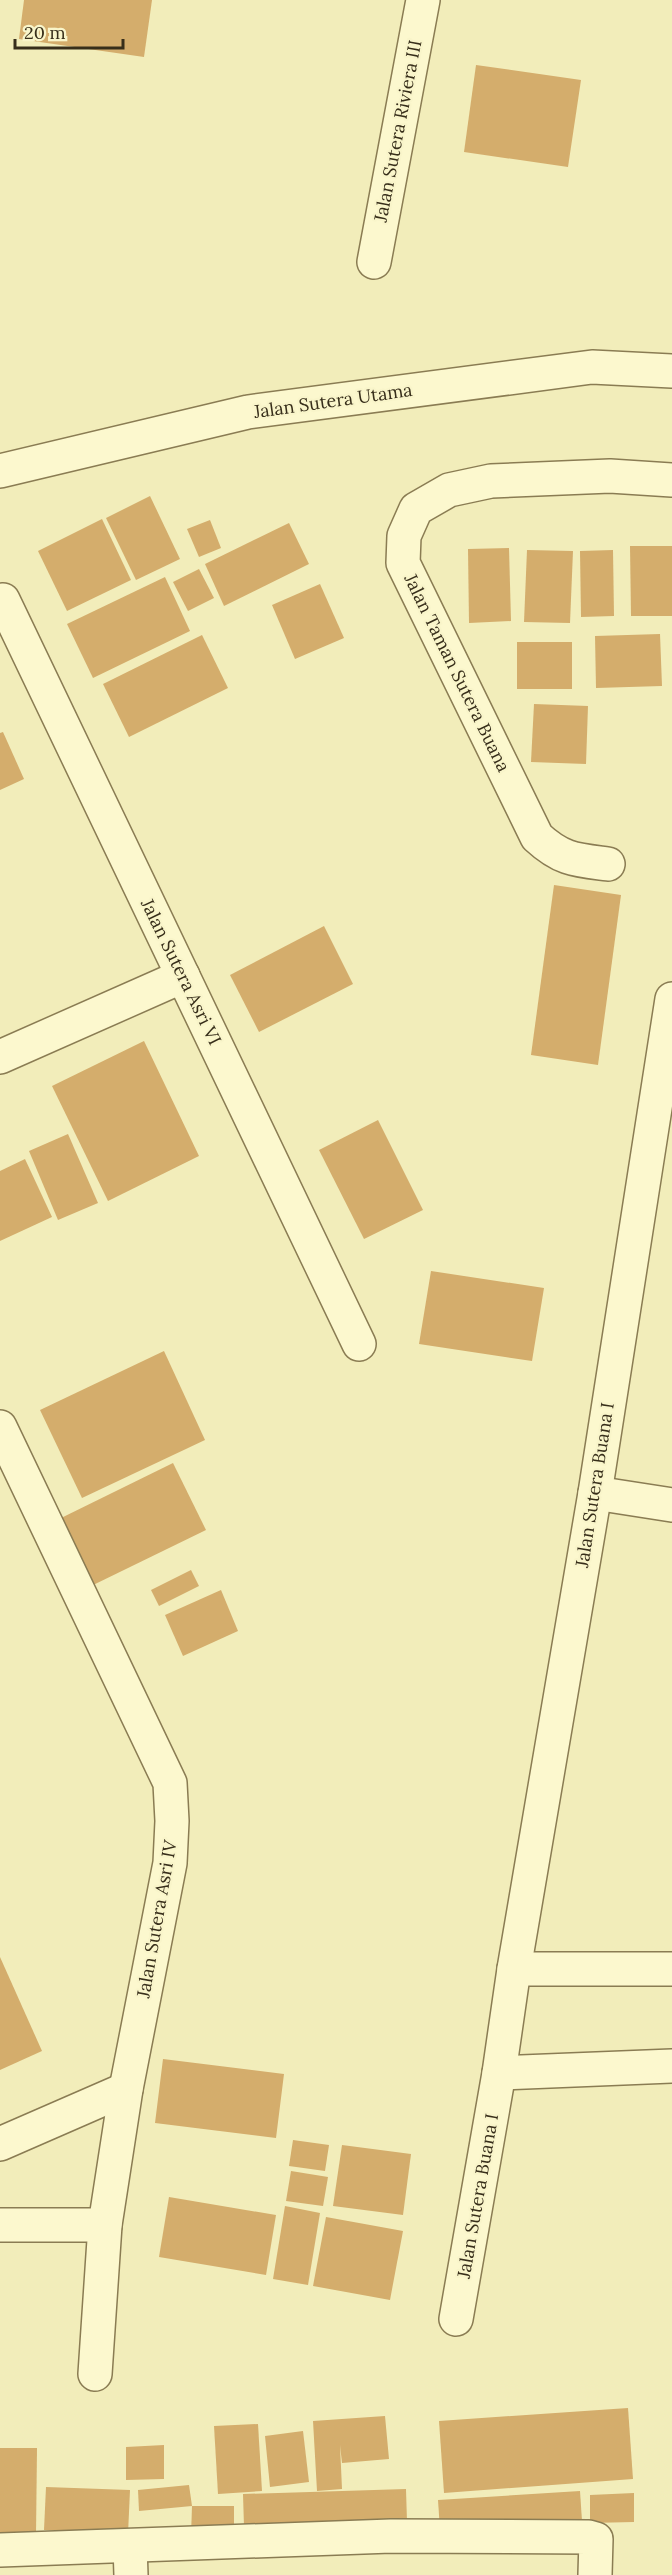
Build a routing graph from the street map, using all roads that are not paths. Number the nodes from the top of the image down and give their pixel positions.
1 (423, 0) edge
2 (374, 262) dead end
3 (672, 371) edge
4 (0, 471) edge
5 (672, 480) edge
6 (3, 600) dead end
7 (608, 864) dead end
8 (183, 976) junction
9 (672, 999) edge
10 (0, 1057) edge
11 (359, 1344) dead end
12 (0, 1427) edge
13 (595, 1493) junction
14 (672, 1505) edge
15 (672, 1969) edge
16 (514, 1970) junction
17 (672, 2066) edge
18 (499, 2073) junction
19 (126, 2089) junction
20 (0, 2144) edge
21 (105, 2225) junction
22 (0, 2226) edge
23 (456, 2319) dead end
24 (95, 2374) dead end
25 (0, 2550) edge
26 (131, 2560) edge
27 (595, 2575) edge

1 - 2 street, Jalan Sutera Riviera III
3 - 4 street, Jalan Sutera Utama
5 - 7 street, Jalan Taman Sutera Buana
6 - 8 street, Jalan Sutera Asri VI
8 - 10 street
8 - 11 street, Jalan Sutera Asri VI
9 - 13 street, Jalan Sutera Buana I
12 - 19 street, Jalan Sutera Asri IV
13 - 14 street
13 - 16 street, Jalan Sutera Buana I
15 - 16 street
16 - 18 street, Jalan Sutera Buana I
17 - 18 street
18 - 23 street, Jalan Sutera Buana I
19 - 20 street
19 - 21 street, Jalan Sutera Asri IV
21 - 22 street
21 - 24 street, Jalan Sutera Asri IV
25 - 26 street
26 - 27 street

